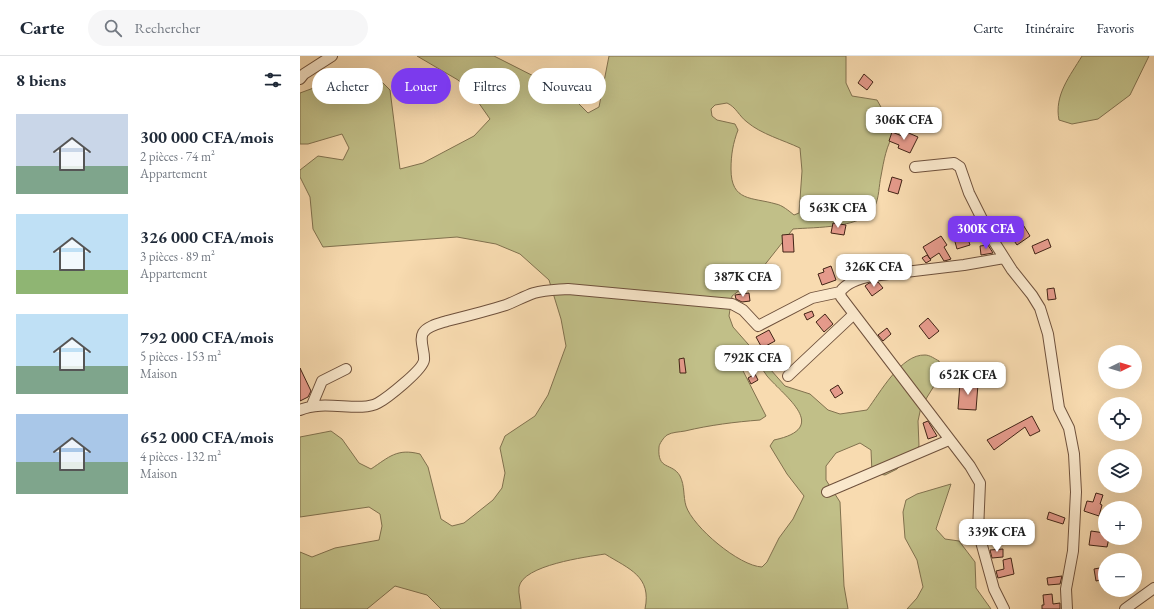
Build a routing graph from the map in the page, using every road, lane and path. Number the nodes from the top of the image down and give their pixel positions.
1 (332, 56) edge
2 (300, 79) edge
3 (915, 167) dead end
4 (1004, 258) junction
5 (840, 292) junction
6 (854, 314) junction
7 (346, 369) dead end
8 (788, 376) dead end
9 (312, 405) junction
10 (300, 410) edge
11 (949, 440) junction
12 (827, 492) dead end
13 (1154, 588) edge
14 (1004, 609) edge
15 (1067, 609) edge
16 (1125, 609) edge

1 - 2 street
3 - 4 street
4 - 5 street
4 - 15 street
5 - 6 street
5 - 9 street
6 - 8 street
6 - 11 street
7 - 9 street
9 - 10 street
11 - 12 street
11 - 14 street
13 - 16 street

